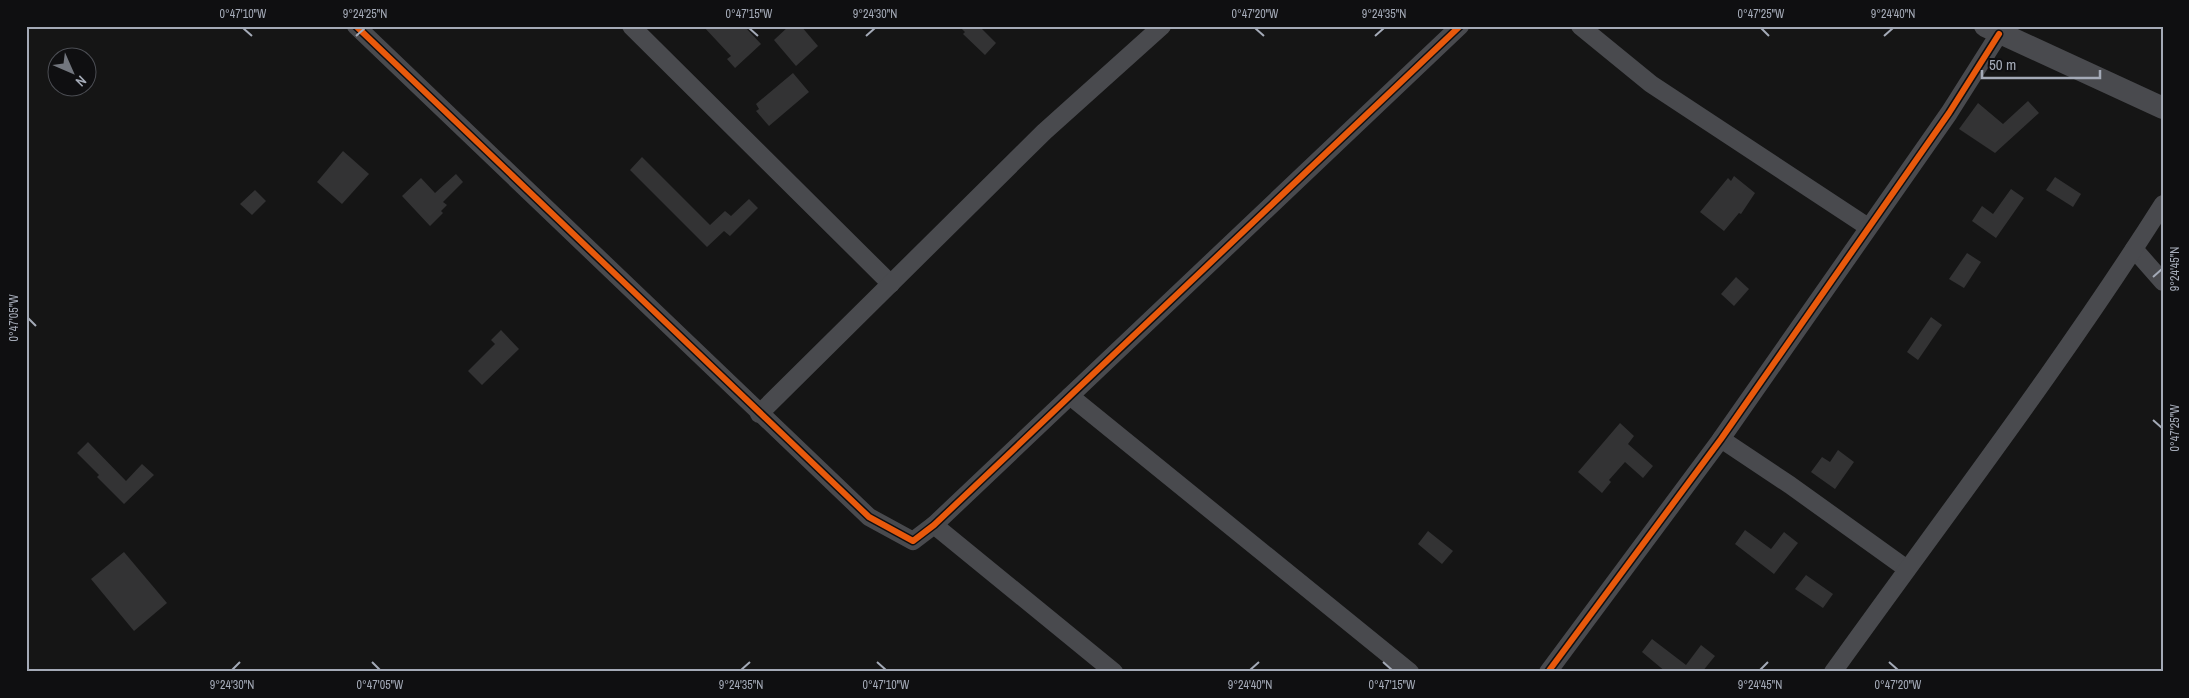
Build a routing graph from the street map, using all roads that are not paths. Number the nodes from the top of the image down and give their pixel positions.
1 (356, 26) edge
2 (631, 26) edge
3 (1162, 26) edge
4 (1460, 26) edge
5 (1580, 26) edge
6 (1992, 30) edge
7 (2163, 108) edge
8 (2163, 204) edge
9 (1868, 227) junction
10 (2134, 250) junction
11 (2163, 282) edge
12 (891, 284) junction
13 (1070, 396) junction
14 (759, 414) junction
15 (1720, 439) junction
16 (934, 525) junction
17 (1907, 569) junction
18 (1114, 672) edge
19 (1410, 672) edge
20 (1548, 672) edge
21 (1833, 672) edge

1 - 14 street
2 - 12 street
3 - 12 street
4 - 13 street
5 - 9 street
6 - 7 street
6 - 9 street
8 - 10 street
9 - 15 street
10 - 11 street
10 - 17 street
12 - 14 street
13 - 16 street
13 - 19 street
14 - 16 street
15 - 17 street
15 - 20 street
16 - 18 street
17 - 21 street

